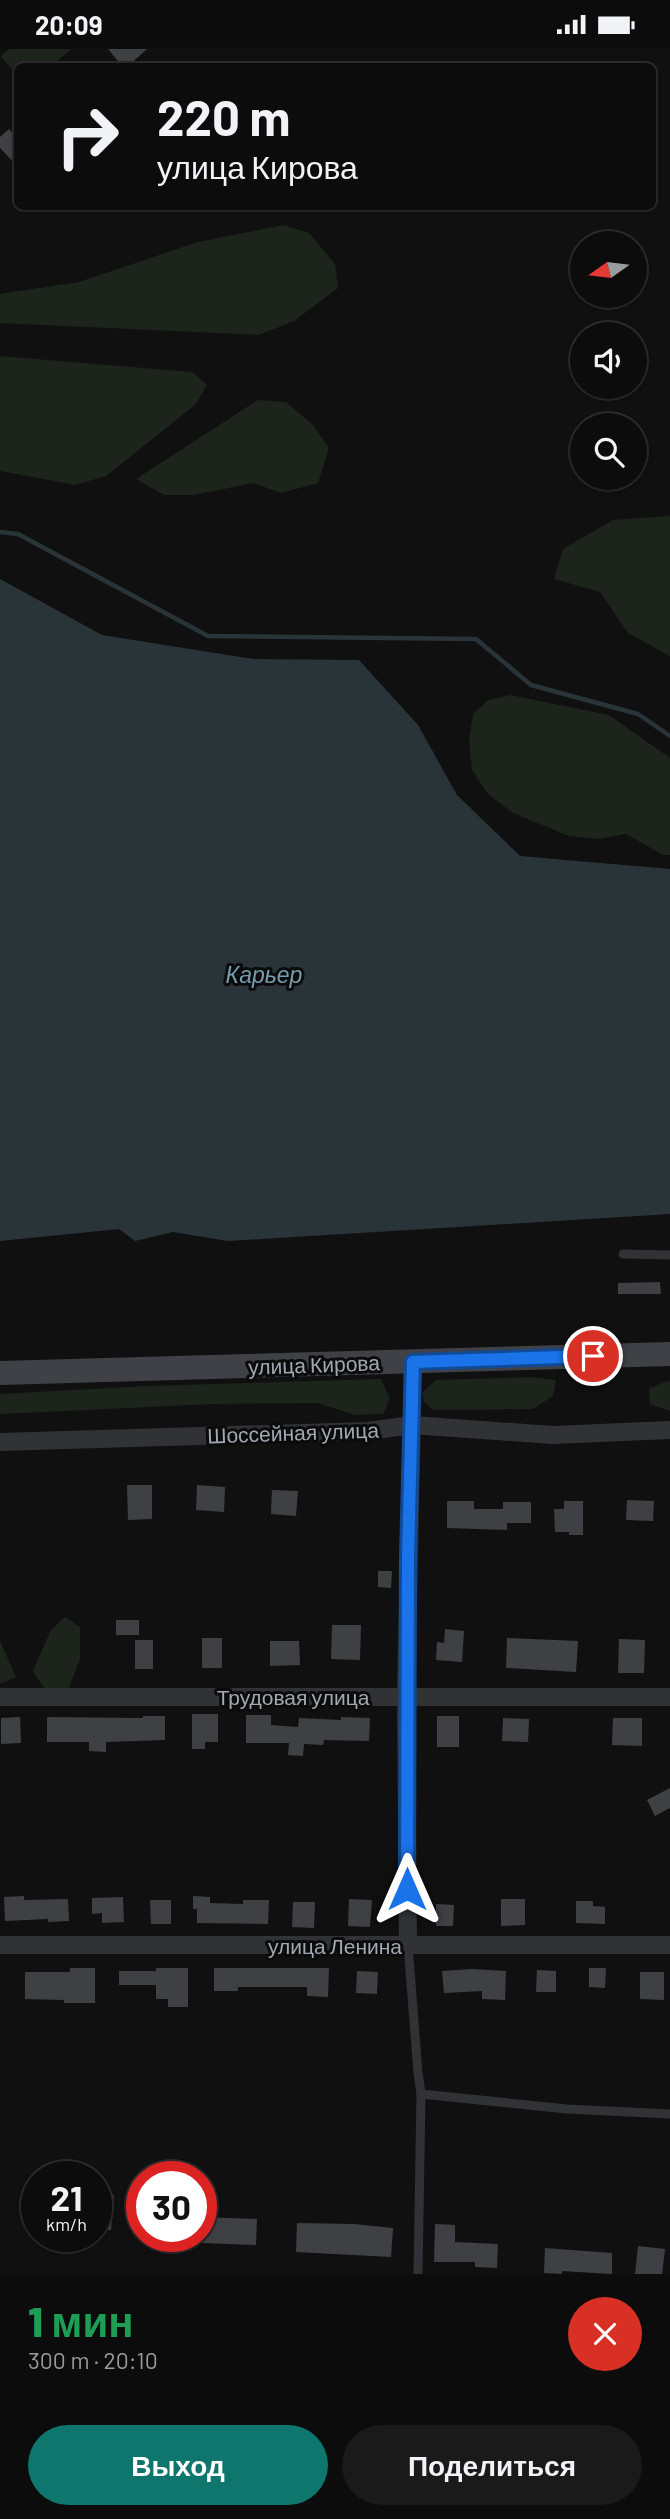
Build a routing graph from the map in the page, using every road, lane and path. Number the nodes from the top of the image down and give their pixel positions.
1 (623, 1254) dead end
2 (670, 1255) edge
3 (670, 1354) edge
4 (413, 1362) junction
5 (0, 1373) edge
6 (412, 1425) junction
7 (670, 1430) edge
8 (0, 1442) edge
9 (406, 1696) junction
10 (0, 1697) edge
11 (670, 1697) edge
12 (0, 1945) edge
13 (408, 1945) junction
14 (670, 1945) edge
15 (421, 2094) junction
16 (670, 2113) edge
17 (418, 2274) edge

1 - 2 lane
3 - 4 main road, улица Кирова
4 - 5 main road, улица Кирова
4 - 6 street
6 - 7 street, Шоссейная улица
6 - 8 street, Шоссейная улица
6 - 9 street
9 - 10 street, Трудовая улица
9 - 11 street, Трудовая улица
9 - 13 street
12 - 13 street, улица Ленина
13 - 14 street, улица Ленина
13 - 15 lane
15 - 16 lane
15 - 17 lane

